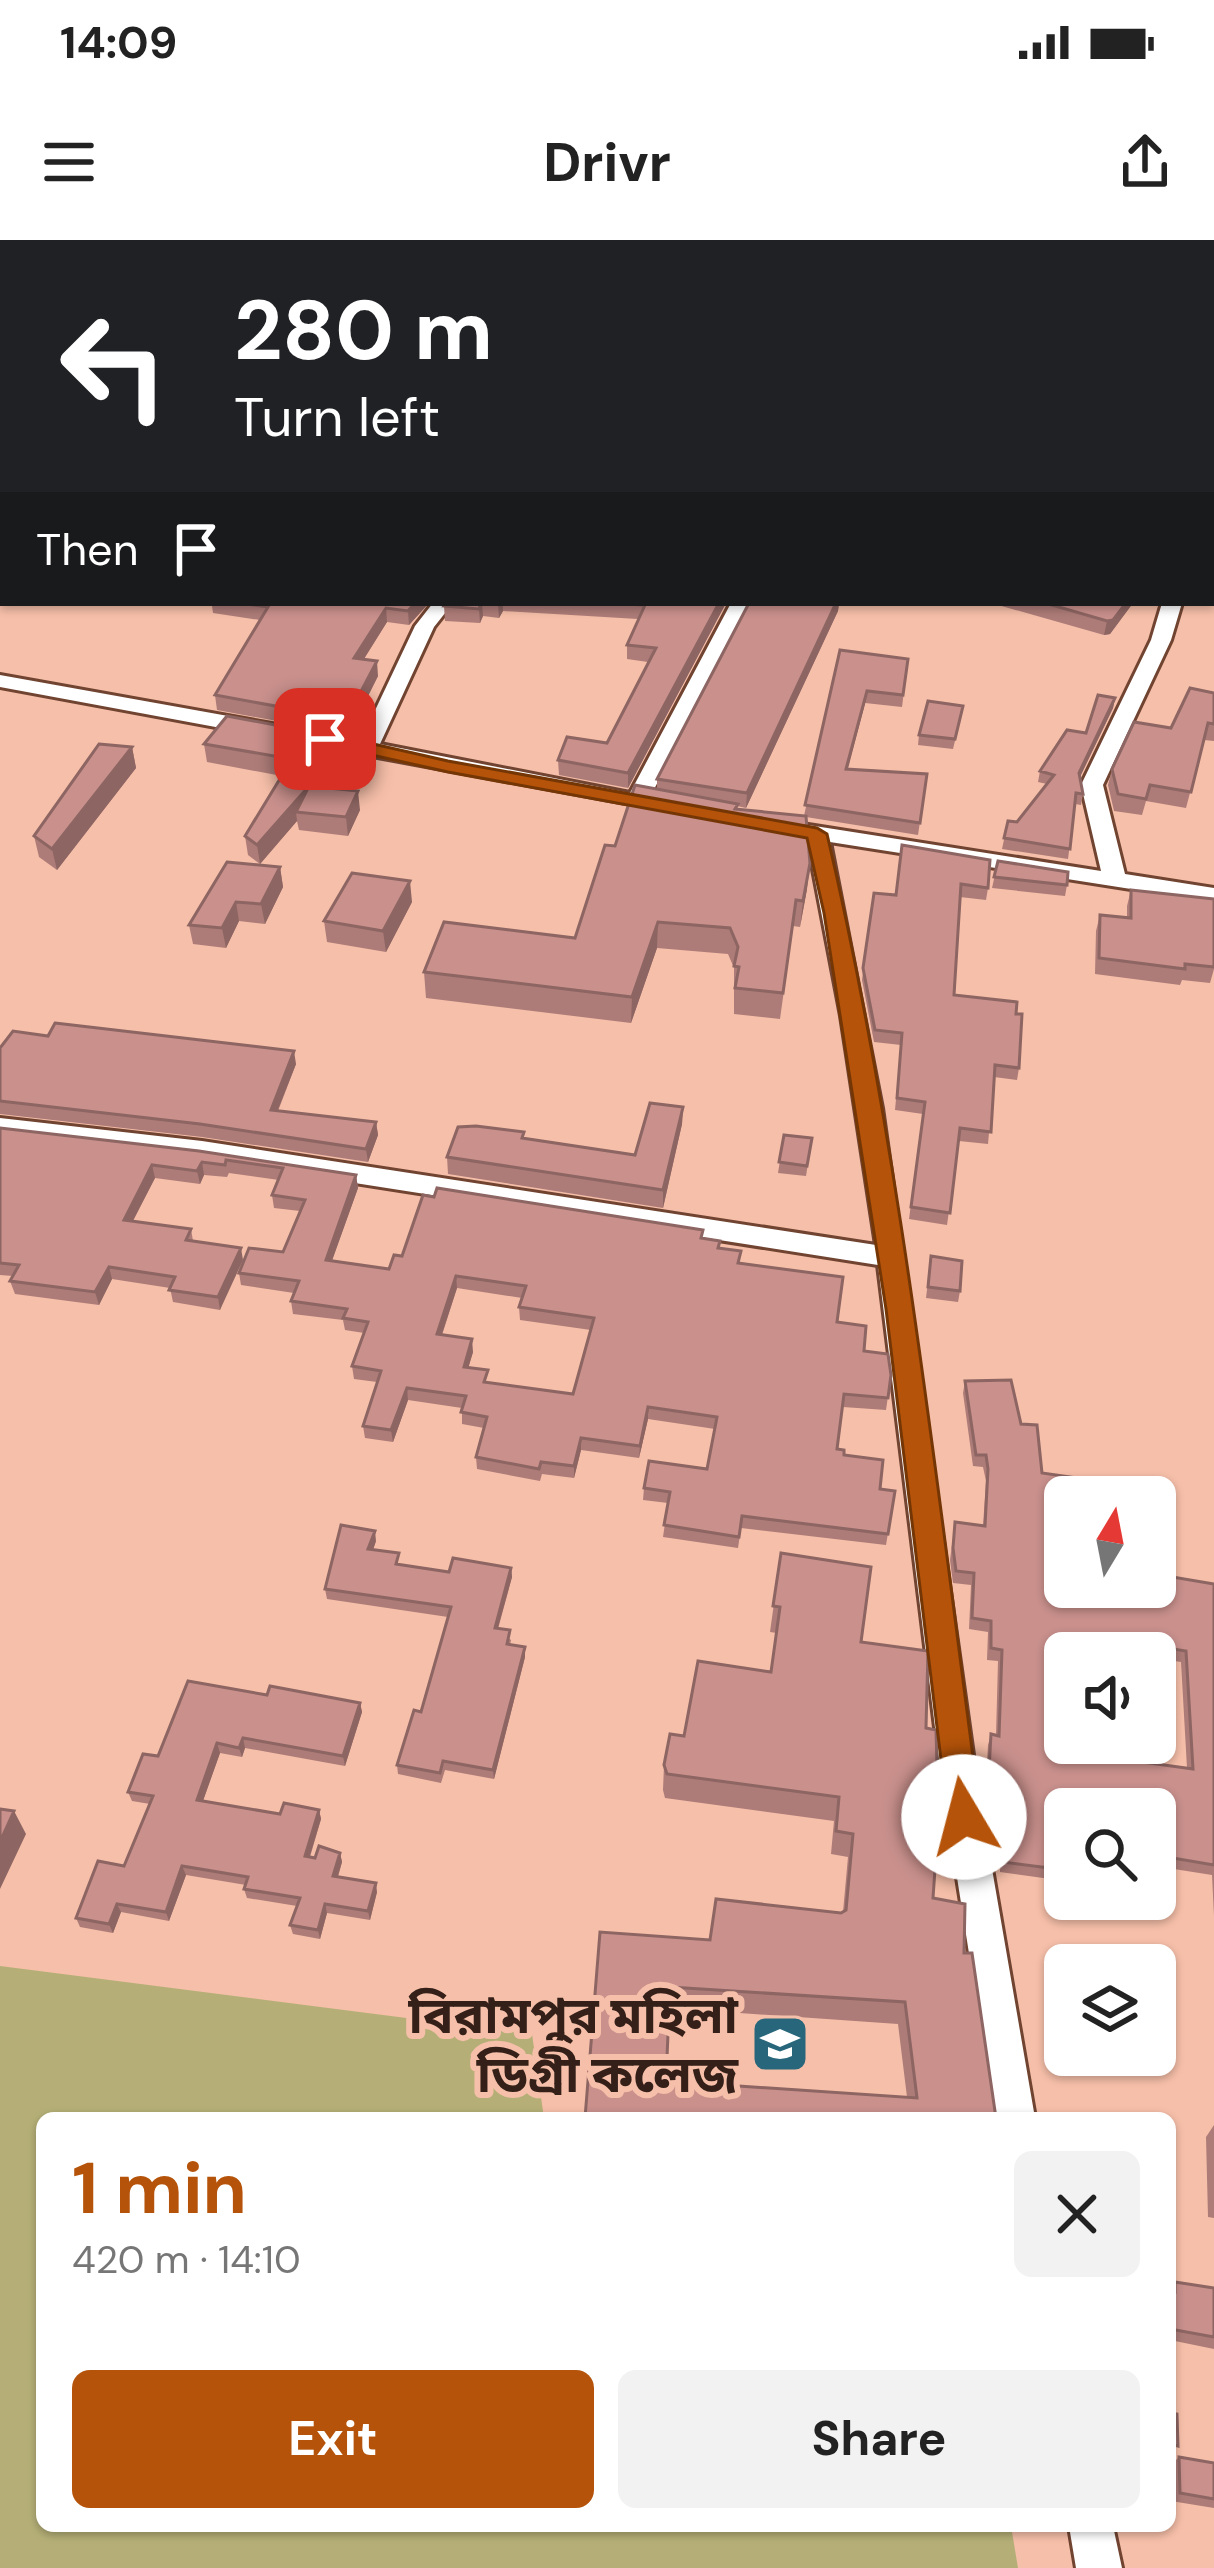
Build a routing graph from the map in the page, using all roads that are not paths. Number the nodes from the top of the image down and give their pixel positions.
1 (440, 606) edge
2 (739, 606) edge
3 (1171, 606) edge
4 (0, 681) edge
5 (368, 747) junction
6 (637, 801) junction
7 (691, 812) edge
8 (775, 826) edge
9 (817, 834) junction
10 (1114, 878) junction
11 (1214, 896) edge
12 (0, 1127) edge
13 (890, 1257) junction
14 (1014, 2112) edge
15 (1092, 2532) edge
16 (1099, 2568) edge

1 - 5 street
2 - 6 street
3 - 10 street
4 - 5 street
5 - 6 street
6 - 7 street
8 - 9 street
9 - 10 street
9 - 13 street
10 - 11 street
12 - 13 street
13 - 14 street
15 - 16 street

